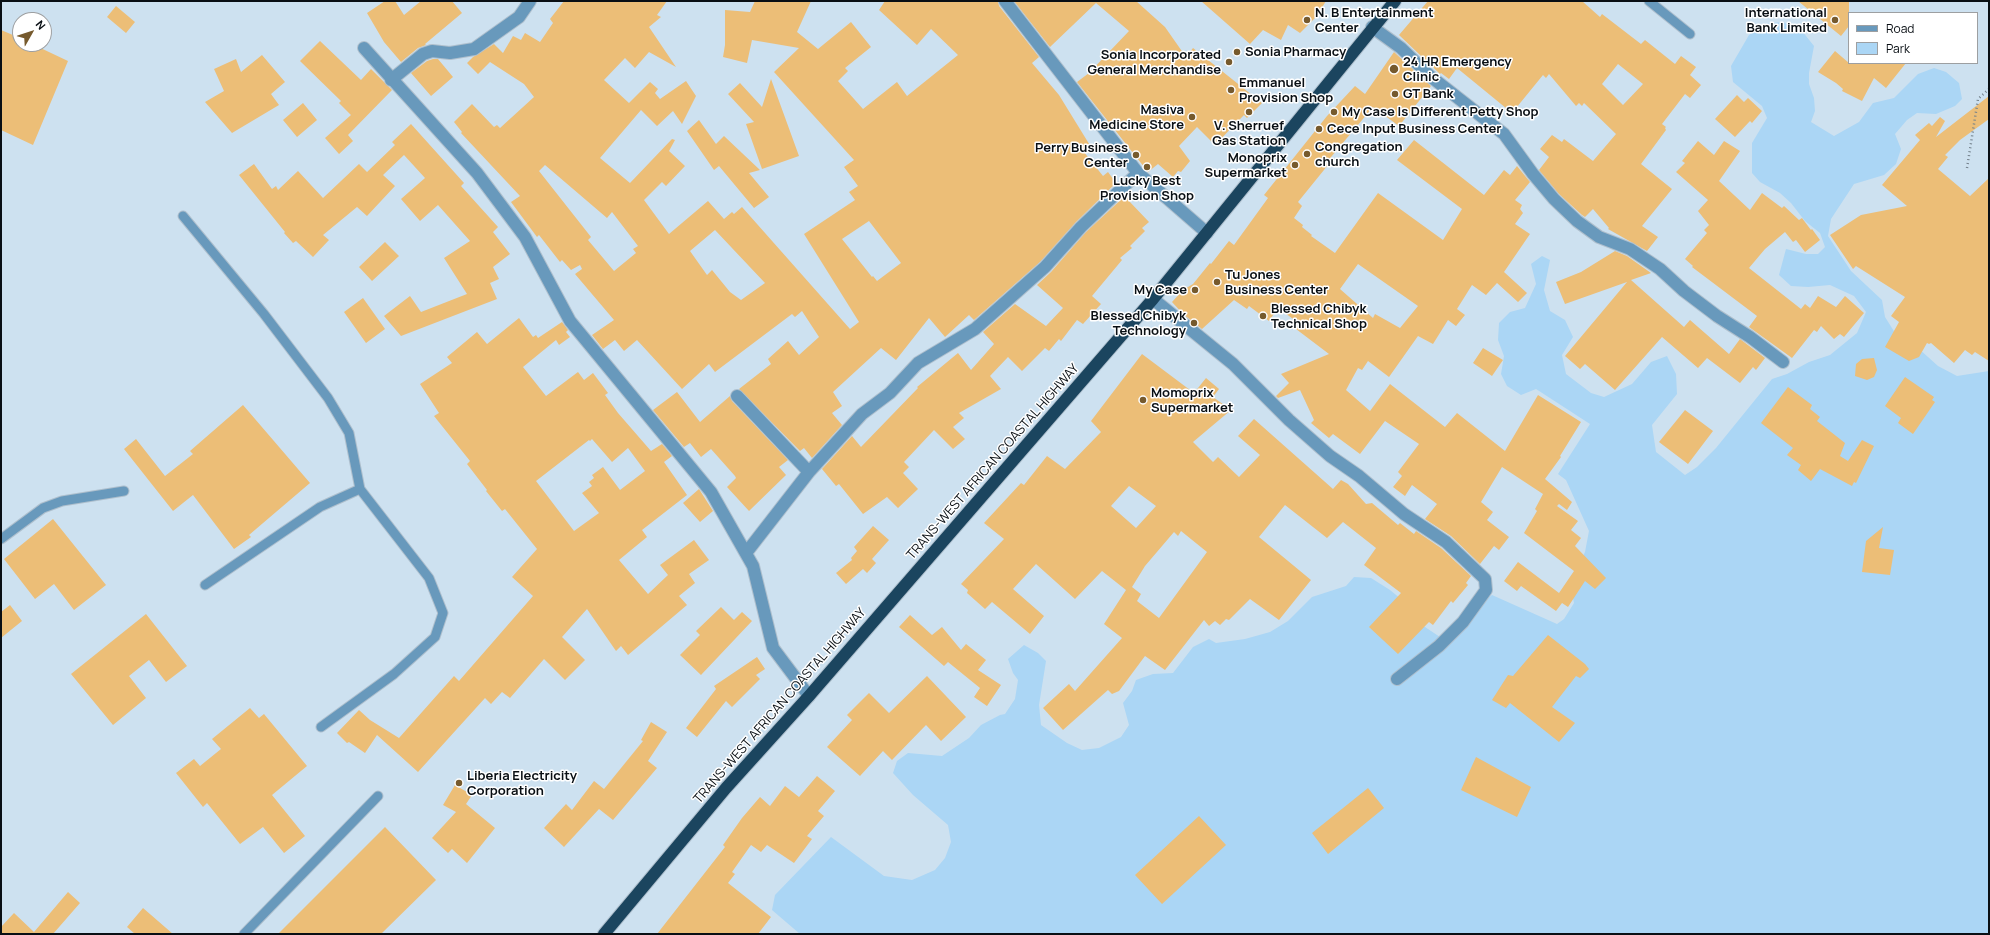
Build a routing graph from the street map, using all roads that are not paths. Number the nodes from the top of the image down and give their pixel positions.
1 (530, 1) edge
2 (1005, 1) edge
3 (1395, 1) edge
4 (1649, 1) edge
5 (1372, 27) junction
6 (1690, 34) dead end
7 (364, 48) dead end
8 (391, 80) junction
9 (1138, 173) junction
10 (183, 216) dead end
11 (1207, 233) junction
12 (1153, 299) junction
13 (1783, 362) dead end
14 (737, 396) dead end
15 (809, 472) junction
16 (360, 489) junction
17 (124, 491) dead end
18 (1, 539) edge
19 (746, 553) junction
20 (205, 585) dead end
21 (1397, 678) dead end
22 (809, 696) junction
23 (321, 727) dead end
24 (378, 796) dead end
25 (244, 934) edge
26 (604, 934) edge

1 - 8 street
2 - 9 street
3 - 5 highway, TRANS-WEST AFRICAN COASTAL HIGHWAY
4 - 6 lane
5 - 11 highway, TRANS-WEST AFRICAN COASTAL HIGHWAY
5 - 13 street
7 - 8 street
8 - 19 street
9 - 11 street
9 - 15 street
10 - 16 lane
11 - 12 highway, TRANS-WEST AFRICAN COASTAL HIGHWAY
12 - 21 street
12 - 22 highway, TRANS-WEST AFRICAN COASTAL HIGHWAY
14 - 15 street
15 - 19 street
16 - 20 lane
16 - 23 lane
17 - 18 lane
19 - 22 street
22 - 26 highway, TRANS-WEST AFRICAN COASTAL HIGHWAY
24 - 25 lane

